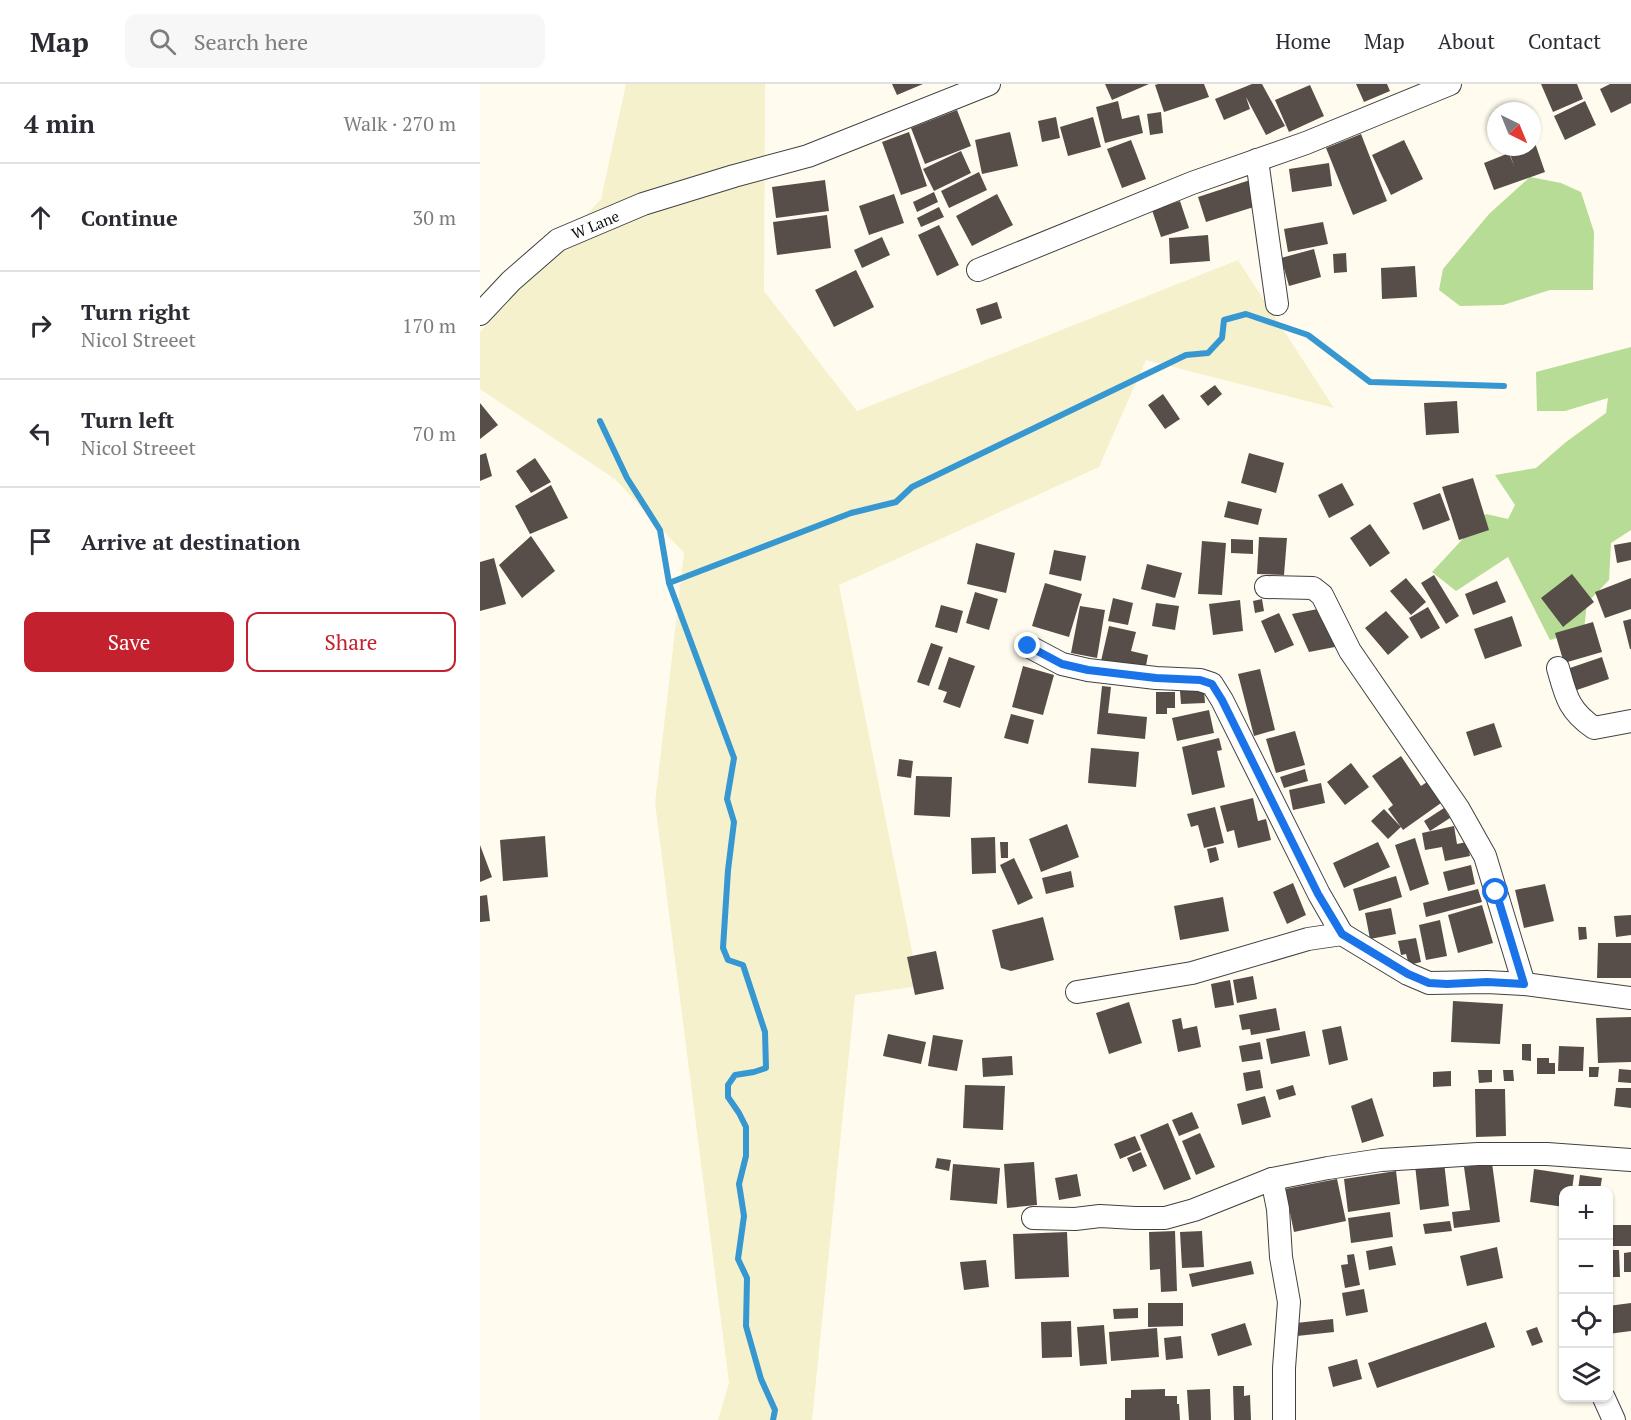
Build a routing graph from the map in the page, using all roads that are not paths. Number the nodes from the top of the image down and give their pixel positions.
1 (989, 84) edge
2 (1450, 84) edge
3 (1257, 160) junction
4 (978, 270) dead end
5 (1277, 304) dead end
6 (480, 314) edge
7 (1266, 587) dead end
8 (1028, 646) dead end
9 (1558, 668) dead end
10 (1631, 721) edge
11 (1342, 934) junction
12 (1524, 984) junction
13 (1077, 992) dead end
14 (1631, 998) edge
15 (1631, 1160) edge
16 (1272, 1179) junction
17 (1033, 1218) dead end
18 (1606, 1402) edge
19 (1284, 1420) edge
20 (1614, 1420) edge

1 - 6 street, W Lane
2 - 3 street
3 - 4 street
3 - 5 street
7 - 12 street
8 - 11 street
9 - 10 street
11 - 12 street
11 - 13 street
12 - 14 street
15 - 16 street
16 - 17 street
16 - 19 street
18 - 20 street

